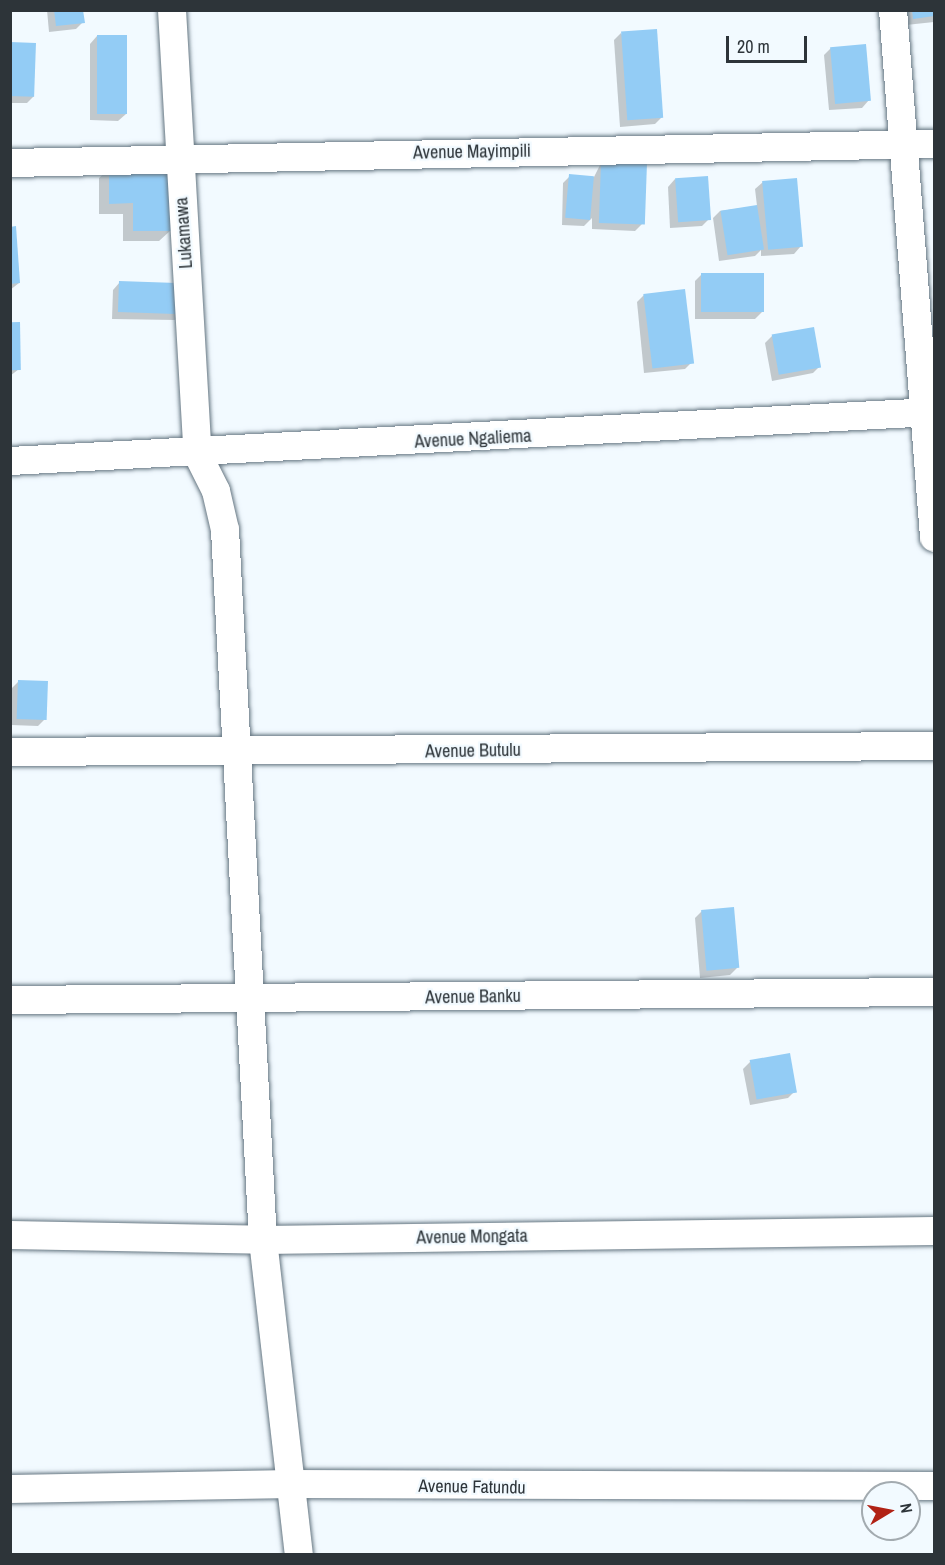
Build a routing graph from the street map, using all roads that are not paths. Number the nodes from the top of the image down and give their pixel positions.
1 (172, 10) edge
2 (893, 10) edge
3 (904, 144) junction
4 (934, 144) edge
5 (179, 157) junction
6 (10, 163) edge
7 (929, 412) edge
8 (198, 455) junction
9 (10, 461) edge
10 (932, 488) edge
11 (934, 537) edge
12 (934, 746) edge
13 (10, 752) edge
14 (239, 754) junction
15 (934, 992) edge
16 (251, 999) junction
17 (10, 1000) edge
18 (934, 1231) edge
19 (10, 1235) edge
20 (263, 1240) junction
21 (292, 1484) junction
22 (934, 1486) edge
23 (10, 1489) edge
24 (299, 1554) edge

1 - 5 street, Lukamawa
2 - 3 street
3 - 4 street, Avenue Mayimpili
3 - 5 street, Avenue Mayimpili
3 - 7 street
5 - 6 street, Avenue Mayimpili
5 - 8 street, Lukamawa
7 - 8 street, Avenue Ngaliema
7 - 10 street
8 - 9 street, Avenue Ngaliema
8 - 14 street
10 - 11 street
12 - 14 street, Avenue Butulu
13 - 14 street, Avenue Butulu
14 - 16 street
15 - 16 street, Avenue Banku
16 - 17 street, Avenue Banku
16 - 20 street
18 - 20 street, Avenue Mongata
19 - 20 street, Avenue Mongata
20 - 21 street
21 - 22 street, Avenue Fatundu
21 - 23 street, Avenue Fatundu
21 - 24 street

